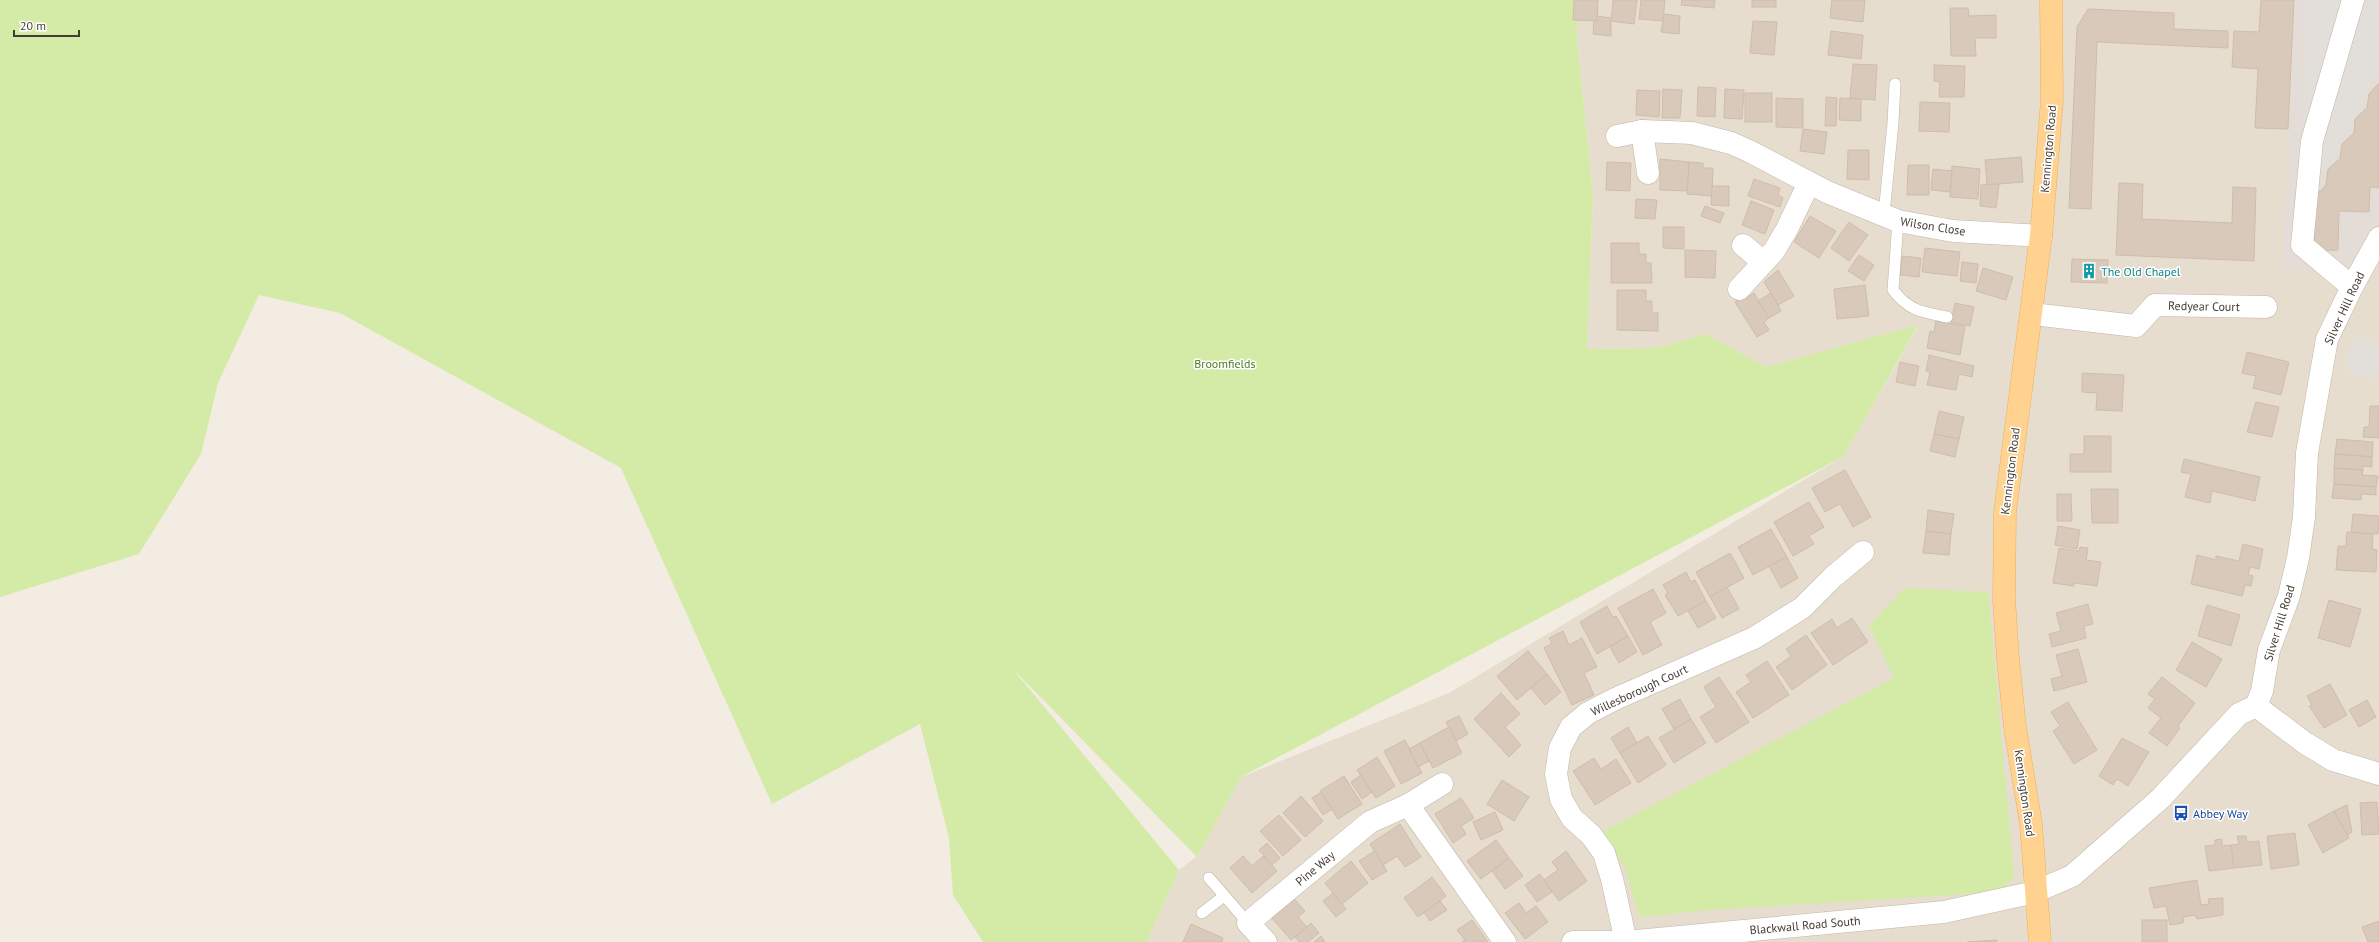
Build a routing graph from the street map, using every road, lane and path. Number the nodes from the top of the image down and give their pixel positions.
1 (2051, 0) edge
2 (2353, 0) edge
3 (1895, 84) dead end
4 (1642, 131) junction
5 (1617, 136) dead end
6 (1648, 173) dead end
7 (1809, 183) junction
8 (1891, 218) junction
9 (2041, 236) junction
10 (2379, 238) edge
11 (1743, 245) dead end
12 (1763, 262) junction
13 (2352, 287) junction
14 (1738, 289) dead end
15 (2266, 307) dead end
16 (2032, 314) junction
17 (1947, 317) dead end
18 (1863, 552) dead end
19 (2259, 698) junction
20 (2379, 774) edge
21 (1442, 784) dead end
22 (1408, 805) junction
23 (1209, 878) dead end
24 (2035, 892) junction
25 (1224, 896) junction
26 (1202, 913) dead end
27 (1248, 923) junction
28 (1264, 941) edge
29 (1505, 942) edge
30 (1573, 942) edge
31 (1630, 942) edge
32 (2040, 942) edge

1 - 9 main road, Kennington Road
2 - 13 street
3 - 8 lane
4 - 5 street, Wilson Close
4 - 6 street
4 - 7 street, Wilson Close
7 - 8 street, Wilson Close
7 - 12 street
8 - 9 street, Wilson Close
8 - 17 lane
9 - 16 main road, Kennington Road
10 - 13 street, Silver Hill Road
11 - 12 street
12 - 14 street
13 - 19 street, Silver Hill Road
15 - 16 street, Redyear Court
16 - 24 main road, Kennington Road
18 - 31 street, Willesborough Court
19 - 20 street
19 - 24 street
21 - 22 street, Pine Way
22 - 27 street, Pine Way
22 - 29 street
23 - 25 lane
24 - 31 street, Blackwall Road South
24 - 32 main road, Kennington Road
25 - 26 lane
25 - 27 lane
27 - 28 street
30 - 31 street, Blackwall Road South

